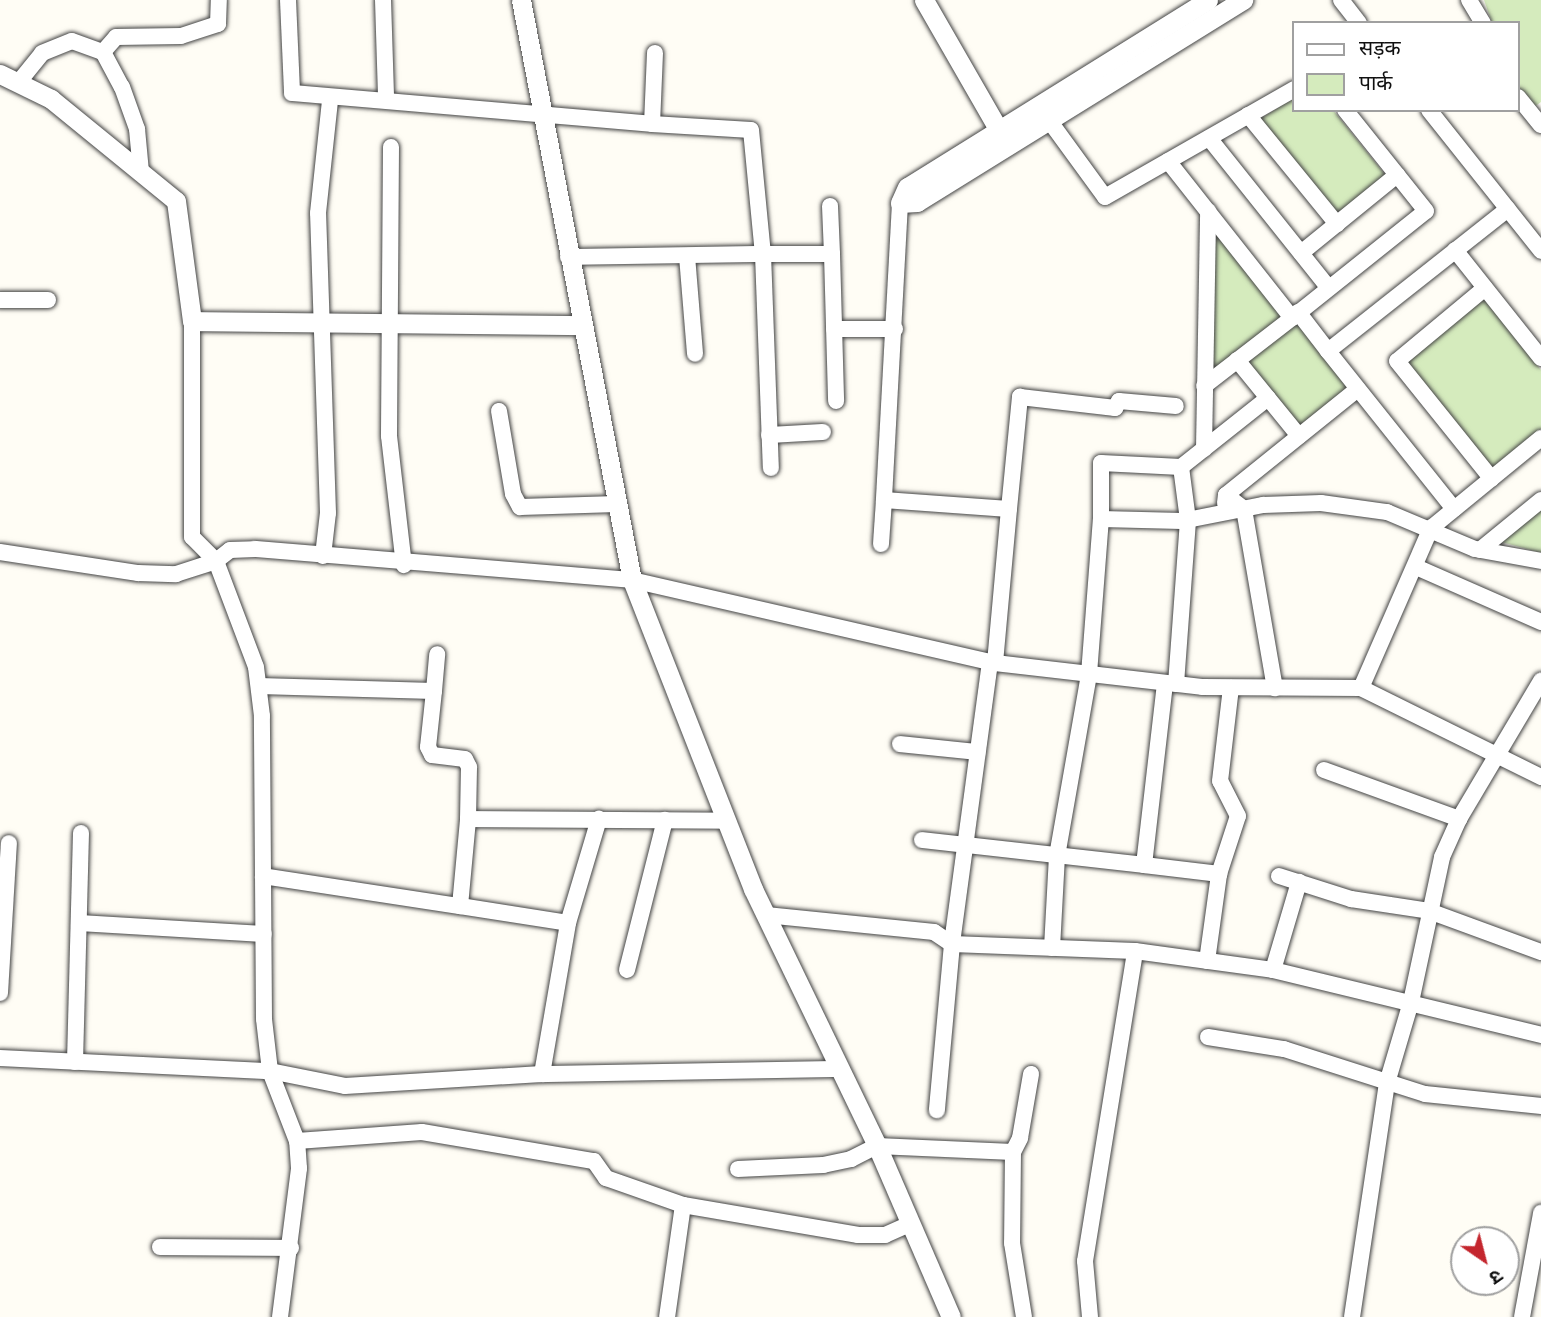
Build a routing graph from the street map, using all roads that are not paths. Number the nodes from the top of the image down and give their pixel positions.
1 (219, 0) edge
2 (288, 0) edge
3 (383, 0) edge
4 (521, 0) edge
5 (925, 0) edge
6 (1208, 0) edge
7 (1243, 0) edge
8 (1341, 0) edge
9 (1469, 0) edge
10 (1357, 21) edge
11 (1482, 21) edge
12 (103, 52) junction
13 (655, 53) dead end
14 (0, 74) edge
15 (18, 83) junction
16 (1292, 90) edge
17 (386, 98) junction
18 (1520, 99) edge
19 (330, 100) junction
20 (540, 111) junction
21 (1347, 112) edge
22 (1431, 112) edge
23 (1044, 113) junction
24 (1248, 115) junction
25 (652, 124) junction
26 (1541, 125) edge
27 (1004, 138) junction
28 (1209, 138) junction
29 (391, 147) dead end
30 (1168, 161) junction
31 (141, 172) junction
32 (1397, 176) junction
33 (901, 203) joint
34 (830, 206) dead end
35 (1507, 209) junction
36 (1208, 211) junction
37 (1337, 224) junction
38 (1455, 250) junction
39 (1541, 251) edge
40 (1301, 253) junction
41 (762, 254) junction
42 (832, 254) junction
43 (687, 256) junction
44 (568, 257) junction
45 (1328, 287) junction
46 (1485, 288) junction
47 (0, 300) edge
48 (48, 300) dead end
49 (1295, 315) junction
50 (192, 321) junction
51 (322, 322) junction
52 (390, 323) junction
53 (581, 325) junction
54 (834, 329) junction
55 (895, 329) junction
56 (1328, 351) junction
57 (695, 354) dead end
58 (1541, 358) edge
59 (1237, 360) junction
60 (1203, 386) junction
61 (1358, 388) junction
62 (1268, 398) junction
63 (836, 401) dead end
64 (1176, 406) dead end
65 (499, 411) dead end
66 (823, 432) dead end
67 (769, 435) junction
68 (1300, 436) junction
69 (1541, 438) edge
70 (1204, 449) junction
71 (1181, 467) junction
72 (771, 468) dead end
73 (1492, 478) junction
74 (1226, 495) junction
75 (884, 500) junction
76 (1541, 500) edge
77 (617, 504) junction
78 (1009, 509) junction
79 (1244, 509) junction
80 (1454, 509) junction
81 (1224, 513) junction
82 (1101, 519) junction
83 (1188, 520) junction
84 (1431, 528) junction
85 (881, 544) dead end
86 (1480, 550) junction
87 (0, 552) edge
88 (323, 556) junction
89 (216, 561) junction
90 (1541, 561) edge
91 (404, 565) junction
92 (1416, 567) junction
93 (632, 580) junction
94 (1541, 622) edge
95 (437, 654) dead end
96 (993, 663) junction
97 (1089, 674) junction
98 (1541, 681) edge
99 (1170, 684) junction
100 (259, 686) junction
101 (1231, 688) junction
102 (1275, 688) junction
103 (1362, 688) junction
104 (434, 691) junction
105 (900, 744) dead end
106 (978, 752) junction
107 (1496, 756) junction
108 (1324, 770) dead end
109 (1541, 777) edge
110 (468, 819) junction
111 (1459, 819) junction
112 (599, 820) junction
113 (666, 821) junction
114 (727, 821) junction
115 (81, 833) dead end
116 (922, 840) dead end
117 (9, 843) dead end
118 (965, 846) junction
119 (1057, 856) junction
120 (1144, 865) junction
121 (1219, 874) junction
122 (263, 876) junction
123 (1279, 876) dead end
124 (1299, 883) junction
125 (460, 906) junction
126 (1429, 911) junction
127 (766, 915) junction
128 (79, 923) junction
129 (568, 923) junction
130 (264, 934) junction
131 (952, 944) junction
132 (1052, 948) junction
133 (1135, 951) junction
134 (1541, 952) edge
135 (1207, 961) junction
136 (626, 970) dead end
137 (1273, 970) junction
138 (0, 993) edge
139 (1411, 1002) junction
140 (1541, 1035) edge
141 (1208, 1037) dead end
142 (0, 1058) edge
143 (75, 1062) junction
144 (840, 1069) junction
145 (270, 1071) junction
146 (1031, 1073) dead end
147 (542, 1074) junction
148 (1387, 1083) junction
149 (1541, 1106) edge
150 (937, 1110) dead end
151 (297, 1141) junction
152 (877, 1146) junction
153 (1013, 1152) junction
154 (738, 1169) dead end
155 (683, 1205) junction
156 (1541, 1213) edge
157 (911, 1224) junction
158 (160, 1247) dead end
159 (290, 1248) junction
160 (280, 1317) edge
161 (667, 1317) edge
162 (951, 1317) edge
163 (1024, 1317) edge
164 (1090, 1317) edge
165 (1352, 1317) edge
166 (1522, 1317) edge

1 - 12 street
2 - 19 street
3 - 17 street
4 - 20 street
5 - 27 street
6 - 23 street
7 - 23 street
8 - 10 street
9 - 11 street
12 - 15 street
12 - 31 street
13 - 25 street
14 - 15 street
15 - 31 street
16 - 24 street
17 - 19 street
17 - 20 street
18 - 26 street
19 - 51 street
20 - 25 street
20 - 44 street
21 - 32 street
22 - 35 street
23 - 27 street
23 - 30 street
24 - 28 street
24 - 37 street
25 - 41 street
27 - 33 street
28 - 30 street
28 - 40 street
29 - 52 street
30 - 36 street
31 - 50 street
32 - 37 street
32 - 45 street
33 - 55 street
34 - 42 street
35 - 38 street
35 - 39 street
36 - 49 street
36 - 60 street
37 - 40 street
38 - 46 street
38 - 56 street
40 - 45 street
41 - 42 street
41 - 43 street
41 - 67 street
42 - 54 street
43 - 44 street
43 - 57 street
44 - 53 street
45 - 49 street
46 - 58 street
46 - 73 street
47 - 48 street
49 - 56 street
49 - 59 street
50 - 51 street
50 - 89 street
51 - 52 street
51 - 88 street
52 - 53 street
52 - 91 street
53 - 77 street
54 - 55 street
54 - 63 street
55 - 75 street
56 - 61 street
59 - 60 street
59 - 62 street
60 - 70 street
61 - 68 street
61 - 80 street
62 - 68 street
62 - 70 street
64 - 78 street
65 - 77 street
66 - 67 street
67 - 72 street
68 - 74 street
69 - 73 street
70 - 71 street
71 - 82 street
71 - 83 street
73 - 80 street
74 - 79 street
74 - 81 street
75 - 78 street
75 - 85 street
76 - 86 street
77 - 93 street
78 - 96 street
79 - 81 street
79 - 84 street
79 - 102 street
80 - 84 street
81 - 83 street
82 - 83 street
82 - 97 street
83 - 99 street
84 - 86 street
84 - 92 street
86 - 90 street
87 - 89 street
88 - 89 street
88 - 91 street
89 - 100 street
91 - 93 street
92 - 94 street
92 - 103 street
93 - 96 street
93 - 114 street
95 - 104 street
96 - 97 street
96 - 106 street
97 - 99 street
97 - 119 street
98 - 107 street
99 - 101 street
99 - 120 street
100 - 104 street
100 - 122 street
101 - 102 street
101 - 121 street
102 - 103 street
103 - 107 street
104 - 110 street
105 - 106 street
106 - 118 street
107 - 109 street
107 - 111 street
108 - 111 street
110 - 112 street
110 - 125 street
111 - 126 street
112 - 113 street
112 - 129 street
113 - 114 street
113 - 136 street
114 - 127 street
115 - 128 street
116 - 118 street
117 - 138 street
118 - 119 street
118 - 131 street
119 - 120 street
119 - 132 street
120 - 121 street
121 - 135 street
122 - 125 street
122 - 130 street
123 - 124 street
124 - 126 street
124 - 137 street
125 - 129 street
126 - 134 street
126 - 139 street
127 - 131 street
127 - 144 street
128 - 130 street
128 - 143 street
129 - 147 street
130 - 145 street
131 - 132 street
131 - 150 street
132 - 133 street
133 - 135 street
133 - 164 street
135 - 137 street
137 - 139 street
139 - 140 street
139 - 148 street
141 - 148 street
142 - 143 street
143 - 145 street
144 - 147 street
144 - 152 street
145 - 147 street
145 - 151 street
146 - 153 street
148 - 149 street
148 - 165 street
151 - 155 street
151 - 159 street
152 - 153 street
152 - 154 street
152 - 157 street
153 - 163 street
155 - 157 street
155 - 161 street
156 - 166 street
157 - 162 street
158 - 159 street
159 - 160 street

